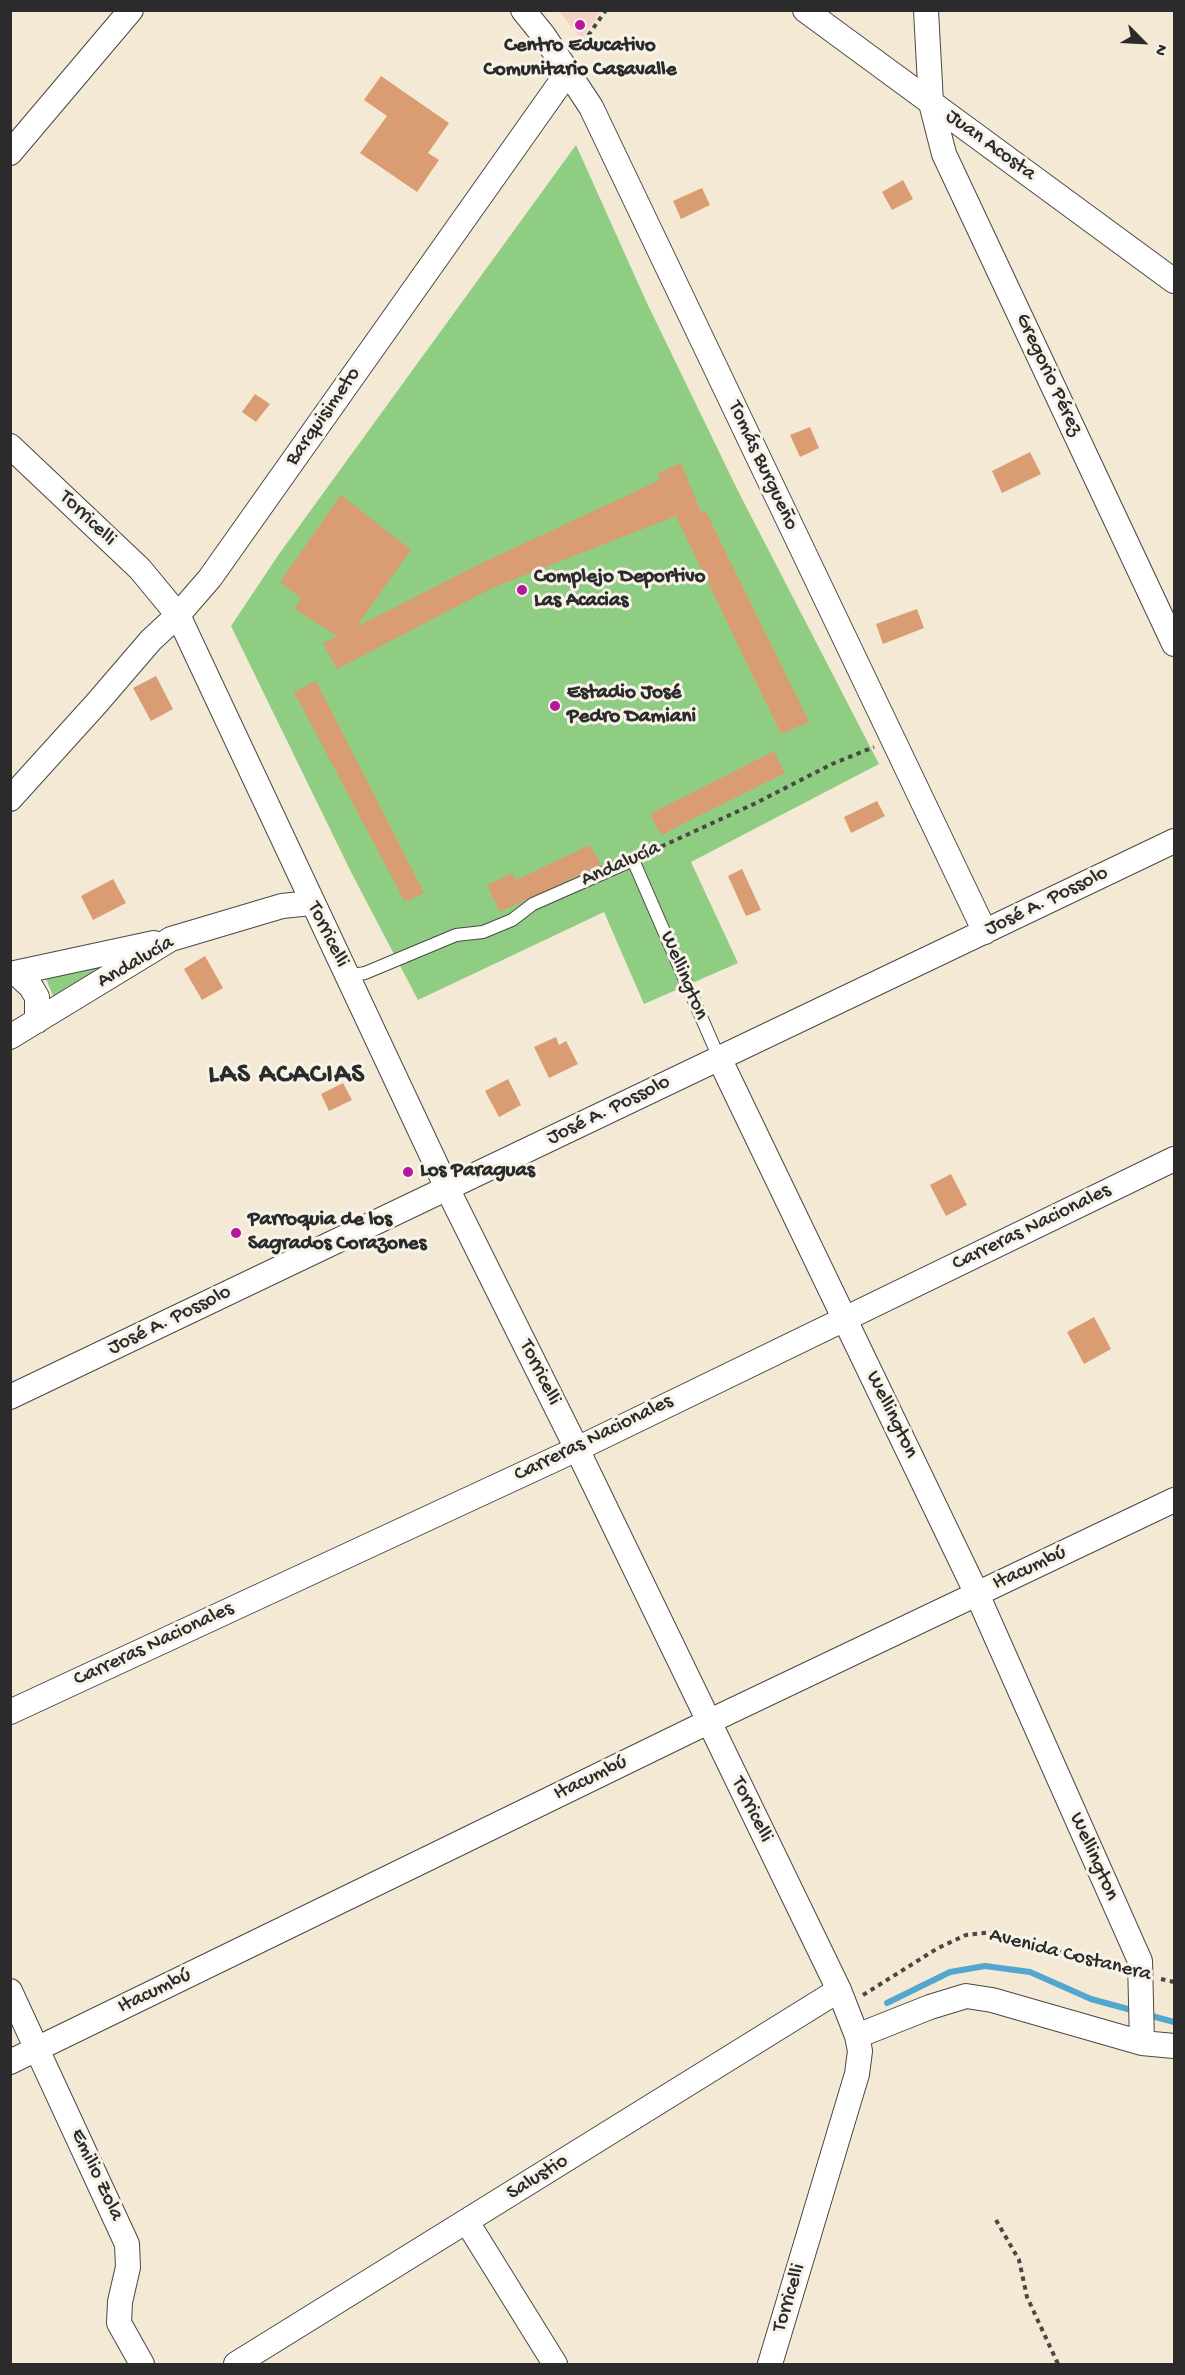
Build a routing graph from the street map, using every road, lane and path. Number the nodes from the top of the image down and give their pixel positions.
1 (131, 10) edge
2 (523, 10) edge
3 (606, 10) edge
4 (805, 10) edge
5 (926, 10) edge
6 (568, 72) junction
7 (931, 103) junction
8 (10, 153) edge
9 (1174, 281) edge
10 (10, 446) edge
11 (178, 615) junction
12 (1174, 644) edge
13 (891, 740) junction
14 (10, 799) edge
15 (1174, 841) edge
16 (633, 860) junction
17 (311, 903) junction
18 (985, 932) junction
19 (171, 939) junction
20 (13, 974) edge
21 (347, 976) junction
22 (37, 1022) junction
23 (10, 1037) edge
24 (719, 1058) junction
25 (1174, 1159) edge
26 (447, 1188) junction
27 (844, 1318) junction
28 (10, 1397) edge
29 (576, 1449) junction
30 (1174, 1500) edge
31 (977, 1594) junction
32 (10, 1712) edge
33 (708, 1722) junction
34 (1140, 1976) junction
35 (1174, 1982) edge
36 (839, 1990) junction
37 (10, 1991) edge
38 (1142, 2035) junction
39 (857, 2036) junction
40 (1174, 2046) edge
41 (38, 2049) junction
42 (10, 2062) edge
43 (996, 2220) dead end
44 (467, 2222) junction
45 (142, 2364) edge
46 (236, 2364) edge
47 (555, 2364) edge
48 (770, 2364) edge
49 (1058, 2364) edge

1 - 8 street
2 - 6 street, Tomás Burgueño
3 - 6 path
4 - 7 street, Juan Acosta
5 - 7 street, Gregorio Pérez
6 - 11 street, Barquisimeto
6 - 13 street, Tomás Burgueño
7 - 9 street, Juan Acosta
7 - 12 street, Gregorio Pérez
10 - 11 street, Torricelli
11 - 14 street, Barquisimeto
11 - 17 street, Torricelli
13 - 16 path, Andalucía
13 - 18 street, Tomás Burgueño
15 - 18 street, José A. Possolo
16 - 21 lane, Andalucía
16 - 24 lane, Wellington
17 - 19 street, Andalucía
17 - 21 street, Torricelli
18 - 24 street, José A. Possolo
19 - 20 street
19 - 22 street, Andalucía
20 - 22 street
21 - 26 street, Torricelli
22 - 23 street, Andalucía
24 - 26 street, José A. Possolo
24 - 27 street, Wellington
25 - 27 street, Carreras Nacionales
26 - 28 street, José A. Possolo
26 - 29 street, Torricelli
27 - 29 street, Carreras Nacionales
27 - 31 street, Wellington
29 - 32 street, Carreras Nacionales
29 - 33 street, Torricelli
30 - 31 street, Itacumbú
31 - 33 street, Itacumbú
31 - 34 street, Wellington
33 - 36 street, Torricelli
33 - 41 street, Itacumbú
34 - 35 path, Avenida Costanera
34 - 36 path, Avenida Costanera
34 - 38 street, Wellington
36 - 39 street, Torricelli
36 - 44 street, Salustio
37 - 41 street, Emilio Zola
38 - 39 street
38 - 40 street
39 - 48 street, Torricelli
41 - 42 street, Itacumbú
41 - 45 street, Emilio Zola
43 - 49 path
44 - 46 street, Salustio
44 - 47 street

